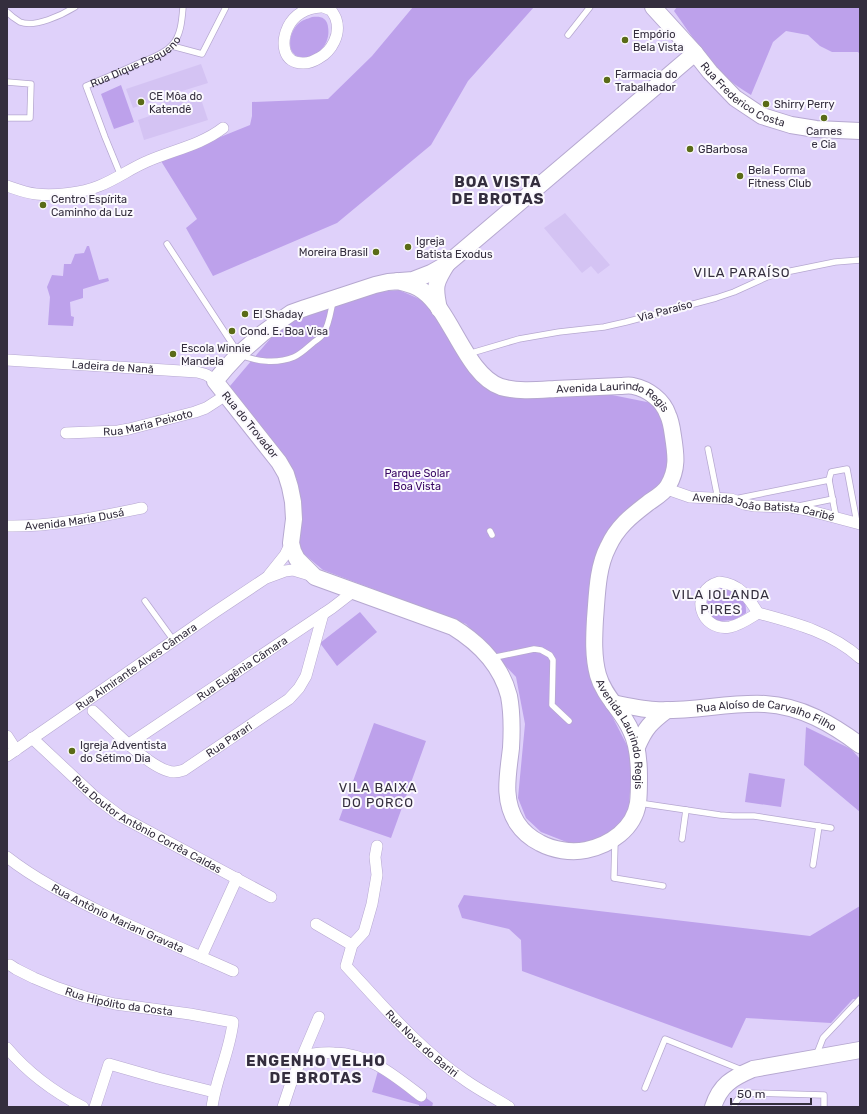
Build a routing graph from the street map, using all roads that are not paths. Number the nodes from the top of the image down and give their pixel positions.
1 (75, 7) edge
2 (183, 7) edge
3 (226, 7) edge
4 (590, 7) edge
5 (653, 7) edge
6 (327, 8) edge
7 (7, 12) edge
8 (568, 35) dead end
9 (172, 46) junction
10 (695, 53) junction
11 (7, 82) edge
12 (7, 118) edge
13 (223, 128) dead end
14 (860, 131) edge
15 (121, 176) junction
16 (7, 186) edge
17 (167, 244) dead end
18 (860, 260) edge
19 (447, 264) junction
20 (397, 282) junction
21 (334, 298) junction
22 (439, 309) junction
23 (239, 354) junction
24 (468, 354) junction
25 (7, 360) edge
26 (215, 381) junction
27 (226, 395) junction
28 (66, 433) dead end
29 (708, 449) dead end
30 (829, 480) junction
31 (667, 489) junction
32 (718, 499) junction
33 (731, 499) junction
34 (833, 499) junction
35 (791, 507) junction
36 (142, 508) dead end
37 (836, 517) junction
38 (858, 523) edge
39 (7, 526) edge
40 (291, 543) junction
41 (315, 577) junction
42 (266, 578) junction
43 (354, 591) junction
44 (144, 601) dead end
45 (758, 613) junction
46 (323, 614) junction
47 (174, 641) junction
48 (491, 658) junction
49 (860, 658) edge
50 (613, 703) junction
51 (668, 710) junction
52 (93, 711) dead end
53 (569, 721) dead end
54 (7, 736) edge
55 (32, 738) junction
56 (129, 744) junction
57 (860, 744) edge
58 (637, 747) junction
59 (12, 753) edge
60 (638, 803) junction
61 (686, 810) junction
62 (819, 826) junction
63 (831, 828) dead end
64 (615, 838) junction
65 (682, 839) dead end
66 (376, 846) dead end
67 (7, 857) edge
68 (813, 865) dead end
69 (237, 878) junction
70 (663, 886) dead end
71 (271, 897) dead end
72 (316, 924) dead end
73 (352, 946) junction
74 (201, 957) junction
75 (10, 965) dead end
76 (232, 971) dead end
77 (860, 999) edge
78 (319, 1017) dead end
79 (7, 1048) edge
80 (860, 1050) edge
81 (304, 1055) junction
82 (815, 1058) junction
83 (746, 1072) junction
84 (645, 1088) dead end
85 (214, 1092) junction
86 (421, 1096) dead end
87 (83, 1107) edge
88 (95, 1107) edge
89 (212, 1107) edge
90 (283, 1107) edge
91 (509, 1107) edge
92 (713, 1107) edge
93 (734, 1107) edge
94 (824, 1107) edge

1 - 7 lane
2 - 9 lane, Rua Dique Pequeno
3 - 9 lane
4 - 8 lane
5 - 10 street, Rua Frederico Costa
6 - 6 street
9 - 15 lane, Rua Dique Pequeno
10 - 14 street, Rua Frederico Costa
10 - 19 street
11 - 12 lane
13 - 15 street
15 - 16 street
17 - 23 lane
18 - 24 lane, Via Paraíso
19 - 20 street, Rua do Trovador
19 - 22 street, Avenida Laurindo Regis
20 - 21 street, Rua do Trovador
20 - 22 street, Avenida Laurindo Regis
21 - 23 street, Rua do Trovador
21 - 23 lane
22 - 24 street, Avenida Laurindo Regis
23 - 26 street, Rua do Trovador
24 - 31 street, Avenida Laurindo Regis
25 - 26 street, Ladeira de Nanã
26 - 27 street, Rua do Trovador
27 - 28 street, Rua Maria Peixoto
27 - 40 street, Rua do Trovador
29 - 32 lane
30 - 33 lane
30 - 34 lane
30 - 38 lane
31 - 32 street, Avenida João Batista Caribé
31 - 50 street, Avenida Laurindo Regis
32 - 33 street, Avenida João Batista Caribé
33 - 35 street, Avenida João Batista Caribé
34 - 35 lane
34 - 37 lane
35 - 37 street, Avenida João Batista Caribé
36 - 39 street, Avenida Maria Dusá
37 - 38 street, Avenida João Batista Caribé
40 - 41 street, Avenida Laurindo Regis
40 - 42 street, Rua Almirante Alves Câmara
41 - 42 street, Rua Almirante Alves Câmara
41 - 43 street, Avenida Laurindo Regis
42 - 47 street, Rua Almirante Alves Câmara
43 - 46 street, Rua Eugênia Câmara
43 - 48 street, Avenida Laurindo Regis
44 - 47 lane
45 - 45 street
45 - 49 street
46 - 56 street, Rua Eugênia Câmara
46 - 56 street, Rua Parari
47 - 55 street, Rua Almirante Alves Câmara
48 - 53 lane
48 - 64 street, Avenida Laurindo Regis
50 - 51 street, Rua Aloíso de Carvalho Filho
50 - 58 street, Avenida Laurindo Regis
51 - 57 street, Rua Aloíso de Carvalho Filho
51 - 58 street
52 - 56 street, Rua Parari
54 - 59 street
55 - 59 street, Rua Almirante Alves Câmara
55 - 69 street, Rua Doutor Antônio Corrêa Caldas
58 - 60 street, Avenida Laurindo Regis
60 - 61 lane
60 - 64 street, Avenida Laurindo Regis
61 - 62 lane
61 - 65 lane
62 - 63 lane
62 - 68 lane
64 - 70 lane
66 - 73 street
67 - 74 street, Rua Antônio Mariani Gravata
69 - 71 street, Rua Doutor Antônio Corrêa Caldas
69 - 74 street
72 - 73 street
73 - 91 street, Rua Nova do Bariri
74 - 76 street, Rua Antônio Mariani Gravata
75 - 85 street, Rua Hipólito da Costa
77 - 82 lane
78 - 81 street
79 - 87 street
80 - 82 street
81 - 86 street
81 - 90 street
82 - 83 street
83 - 84 lane
83 - 92 street
85 - 88 street
85 - 89 street
93 - 94 lane

